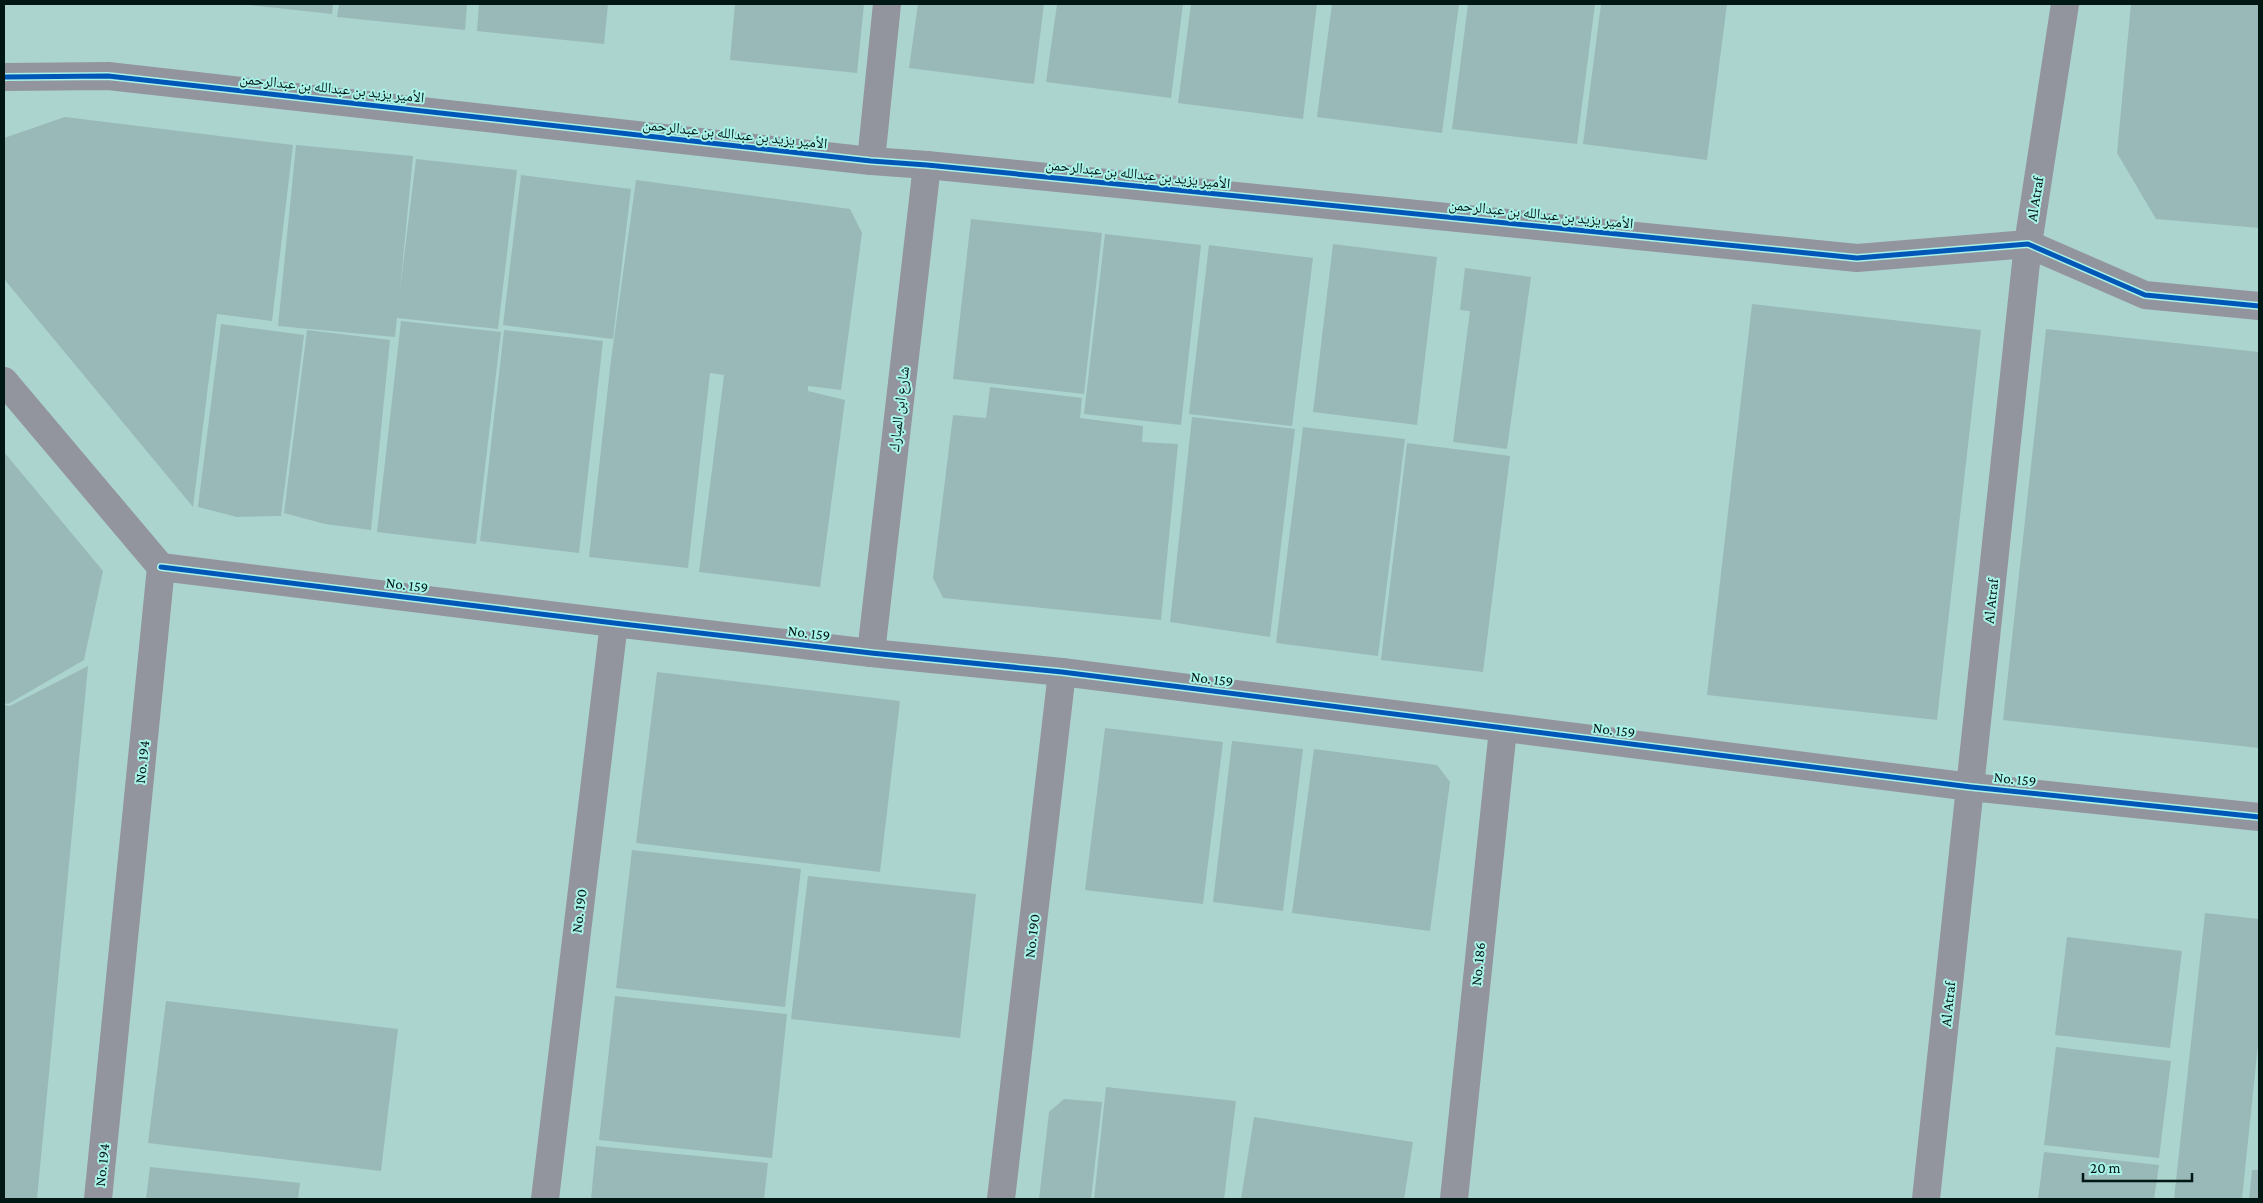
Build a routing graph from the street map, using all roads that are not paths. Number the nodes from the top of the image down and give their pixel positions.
1 (887, 4) edge
2 (2065, 4) edge
3 (4, 76) edge
4 (871, 162) junction
5 (927, 165) junction
6 (2028, 244) junction
7 (2259, 306) edge
8 (4, 381) edge
9 (161, 567) junction
10 (614, 623) junction
11 (871, 653) junction
12 (1062, 672) junction
13 (1503, 728) junction
14 (1971, 787) junction
15 (2259, 817) edge
16 (98, 1199) edge
17 (545, 1199) edge
18 (1001, 1199) edge
19 (1454, 1199) edge
20 (1926, 1199) edge

1 - 4 street
2 - 6 street, Al Atraf
3 - 4 street, الأمير يزيد بن عبدالله بن عبدالرحمن
4 - 5 street, الأمير يزيد بن عبدالله بن عبدالرحمن
5 - 6 street, الأمير يزيد بن عبدالله بن عبدالرحمن
5 - 11 street, شارع ابن المبارك
6 - 7 street, الأمير يزيد بن عبدالله بن عبدالرحمن
6 - 14 street, Al Atraf
8 - 9 street
9 - 10 street, No. 159
9 - 16 street, No. 194
10 - 11 street, No. 159
10 - 17 street, No. 190
11 - 12 street, No. 159
12 - 13 street, No. 159
12 - 18 street, No. 190
13 - 14 street, No. 159
13 - 19 street, No. 186
14 - 15 street, No. 159
14 - 20 street, Al Atraf

